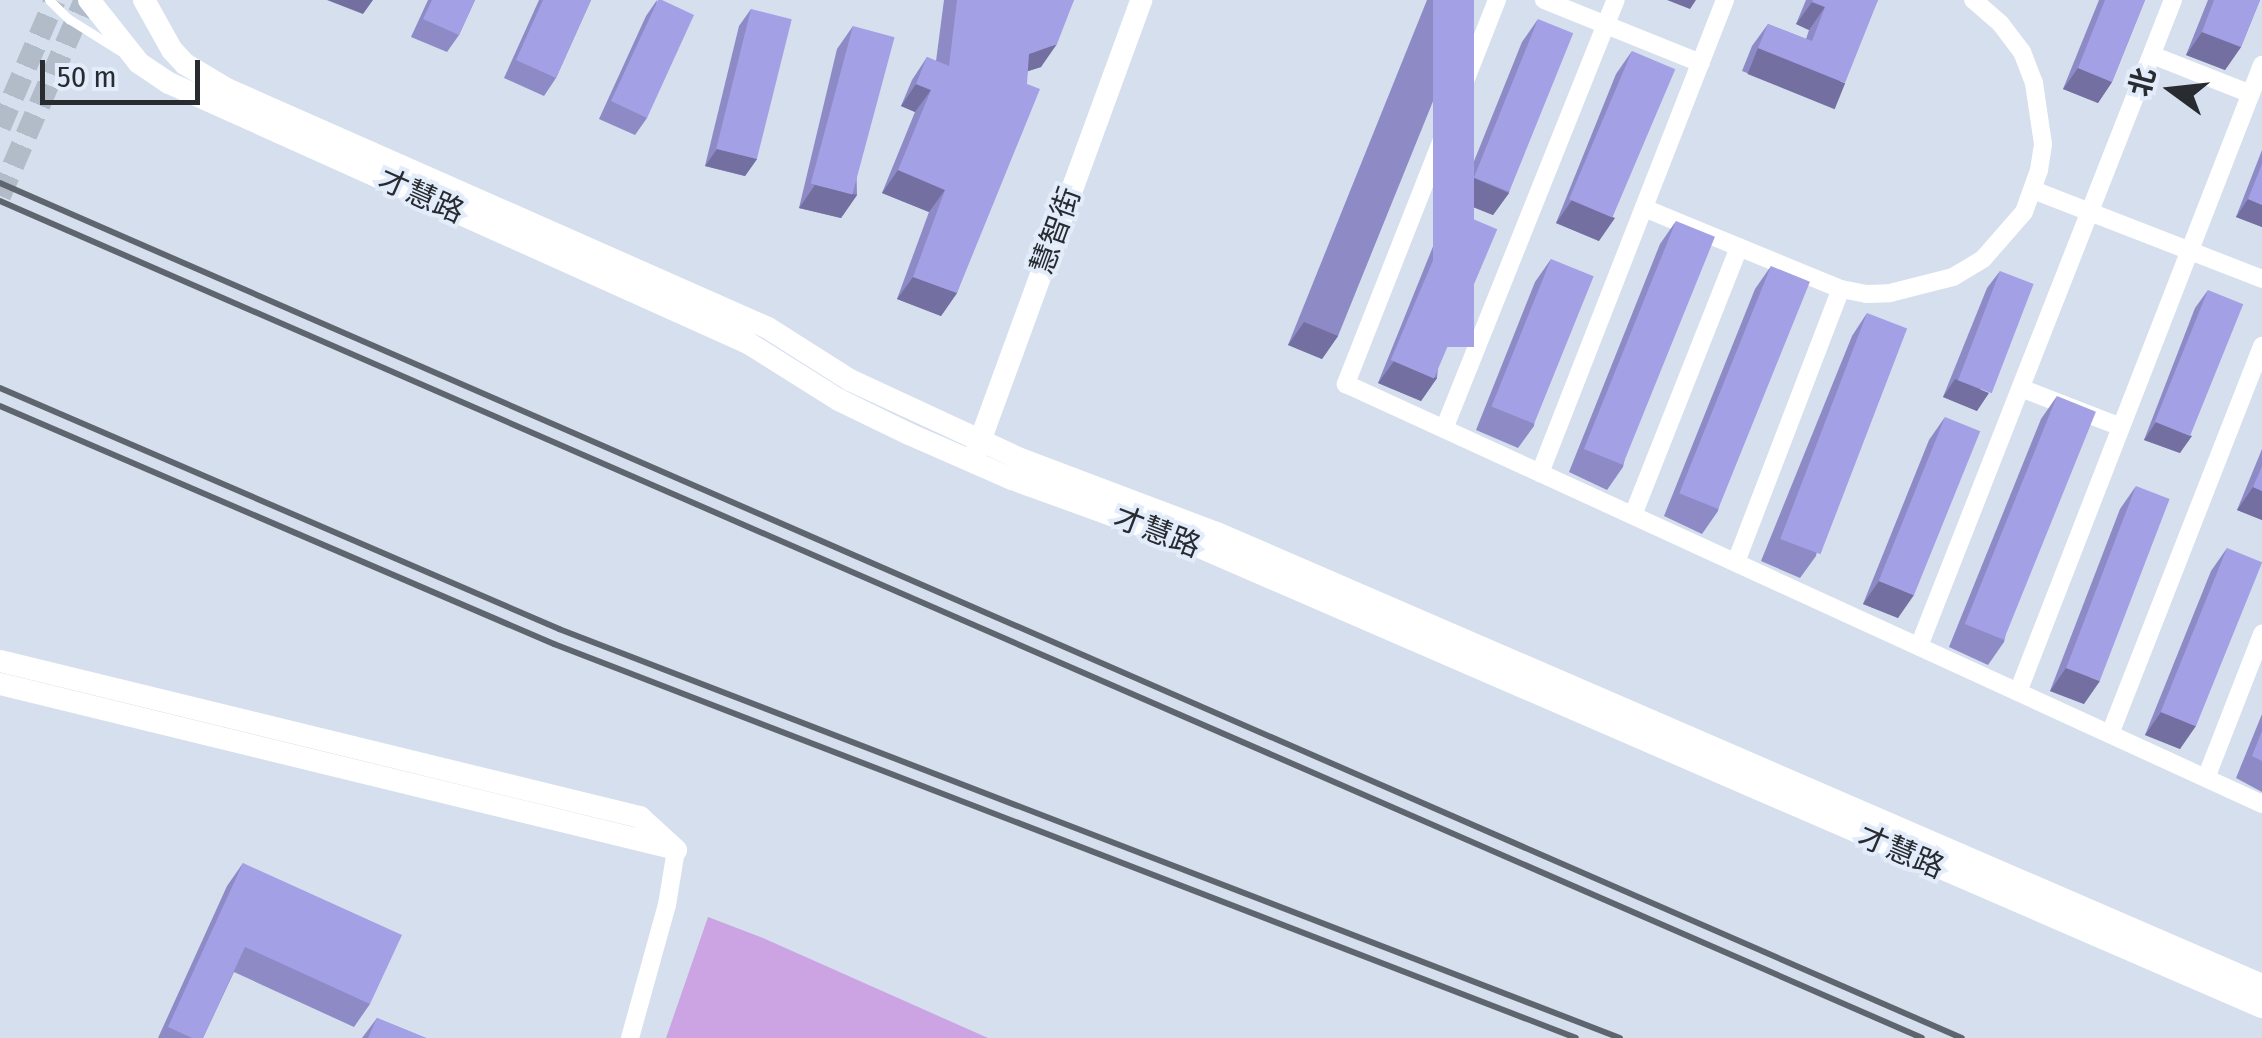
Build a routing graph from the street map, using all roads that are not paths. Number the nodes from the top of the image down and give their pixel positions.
1 (50, 0) edge
2 (89, 0) edge
3 (144, 0) edge
4 (1126, 0) edge
5 (1141, 0) edge
6 (1496, 0) edge
7 (1544, 0) edge
8 (1616, 0) edge
9 (1725, 0) edge
10 (1973, 0) edge
11 (2173, 0) edge
12 (1606, 24) junction
13 (2152, 55) junction
14 (139, 63) junction
15 (1701, 63) junction
16 (2262, 65) edge
17 (2251, 94) junction
18 (2033, 190) junction
19 (1644, 208) junction
20 (2090, 212) junction
21 (1739, 247) junction
22 (2190, 251) junction
23 (2262, 280) edge
24 (1841, 289) junction
25 (2262, 346) edge
26 (2021, 388) junction
27 (2121, 427) junction
28 (1444, 429) junction
29 (969, 448) junction
30 (1540, 473) junction
31 (1633, 516) junction
32 (1736, 562) junction
33 (2262, 634) edge
34 (1919, 646) junction
35 (0, 661) edge
36 (0, 684) edge
37 (2018, 692) junction
38 (2110, 734) junction
39 (2206, 778) junction
40 (2262, 804) edge
41 (676, 850) junction
42 (2262, 986) edge
43 (2262, 1007) edge
44 (630, 1038) edge

1 - 14 lane
2 - 14 street, 才慧路
3 - 29 street, 才慧路
4 - 29 street, 慧智街
5 - 29 street, 慧智街
6 - 28 street
7 - 12 street
8 - 12 street
9 - 15 street
10 - 18 street
11 - 13 street
12 - 15 street
12 - 28 street
13 - 17 street
13 - 20 street
14 - 29 street, 才慧路
15 - 19 street
16 - 17 street
17 - 22 street
18 - 20 street
18 - 24 street
19 - 21 street
19 - 30 street
20 - 22 street
20 - 26 street
21 - 24 street
21 - 31 street
22 - 23 street
22 - 27 street
24 - 32 street
25 - 38 street
26 - 27 street
26 - 34 street
27 - 37 street
28 - 30 street
29 - 42 street, 才慧路
29 - 43 street, 才慧路
30 - 31 street
31 - 32 street
32 - 34 street
33 - 39 street
34 - 37 street
35 - 41 street
36 - 41 street
37 - 38 street
38 - 39 street
39 - 40 street
41 - 44 street

